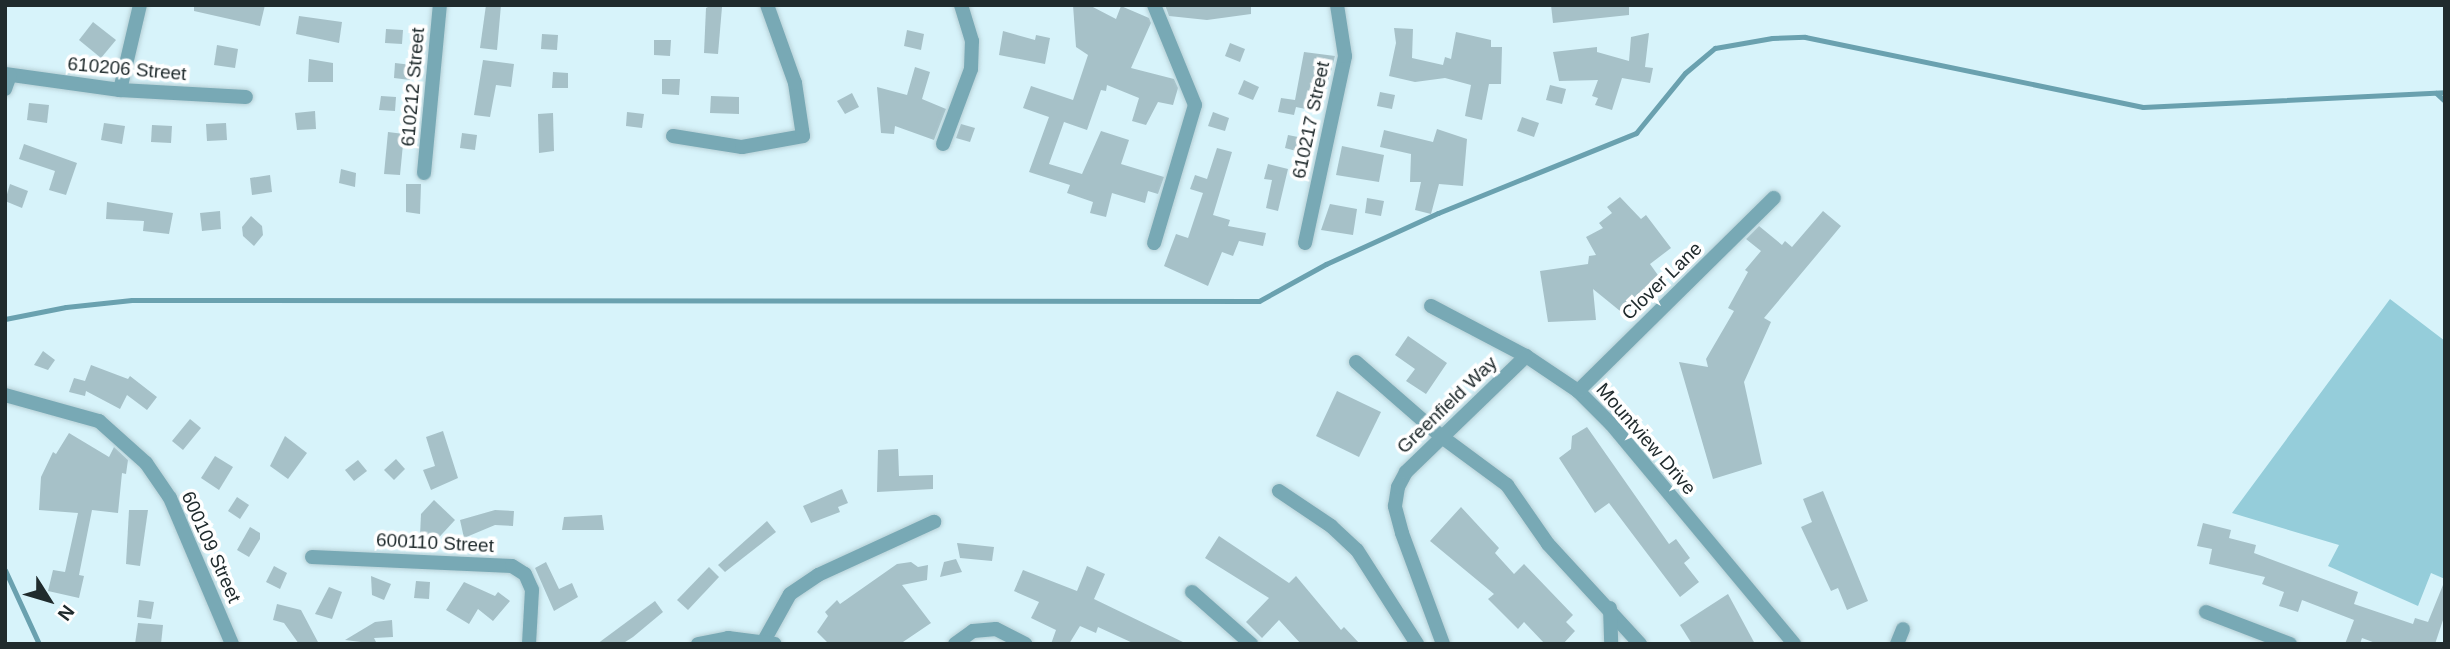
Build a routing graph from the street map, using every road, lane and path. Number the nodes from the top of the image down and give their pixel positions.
1 (140, 5) edge
2 (440, 5) edge
3 (767, 5) edge
4 (961, 5) edge
5 (1154, 5) edge
6 (1336, 5) edge
7 (7, 79) edge
8 (120, 90) junction
9 (246, 97) dead end
10 (673, 136) dead end
11 (943, 144) dead end
12 (424, 173) dead end
13 (1774, 198) dead end
14 (1154, 243) dead end
15 (1305, 243) dead end
16 (1431, 306) dead end
17 (1526, 356) junction
18 (1356, 362) dead end
19 (1578, 391) junction
20 (5, 395) edge
21 (1442, 437) junction
22 (1279, 491) dead end
23 (934, 522) dead end
24 (312, 557) dead end
25 (1192, 592) dead end
26 (1610, 607) junction
27 (2206, 612) dead end
28 (1903, 629) dead end
29 (770, 642) edge
30 (232, 644) edge
31 (529, 644) edge
32 (698, 644) edge
33 (955, 644) edge
34 (1025, 644) edge
35 (1251, 644) edge
36 (1417, 644) edge
37 (1443, 644) edge
38 (1611, 644) edge
39 (1640, 644) edge
40 (1794, 644) edge
41 (1897, 644) edge
42 (2290, 644) edge

1 - 8 street
2 - 12 street, 610212 Street
3 - 10 street
4 - 11 street
5 - 14 street
6 - 15 street, 610217 Street
7 - 8 street, 610206 Street
8 - 9 street, 610206 Street
13 - 19 street, Clover Lane
16 - 17 street, Mountview Drive
17 - 19 street, Mountview Drive
17 - 21 street, Greenfield Way
18 - 21 street
19 - 40 street, Mountview Drive
20 - 30 street, 600109 Street
21 - 26 street
21 - 37 street, Greenfield Way
22 - 36 street
23 - 29 street
24 - 31 street, 600110 Street
25 - 35 street
26 - 38 street
26 - 39 street
27 - 42 street
28 - 41 street
29 - 32 street
33 - 34 street

